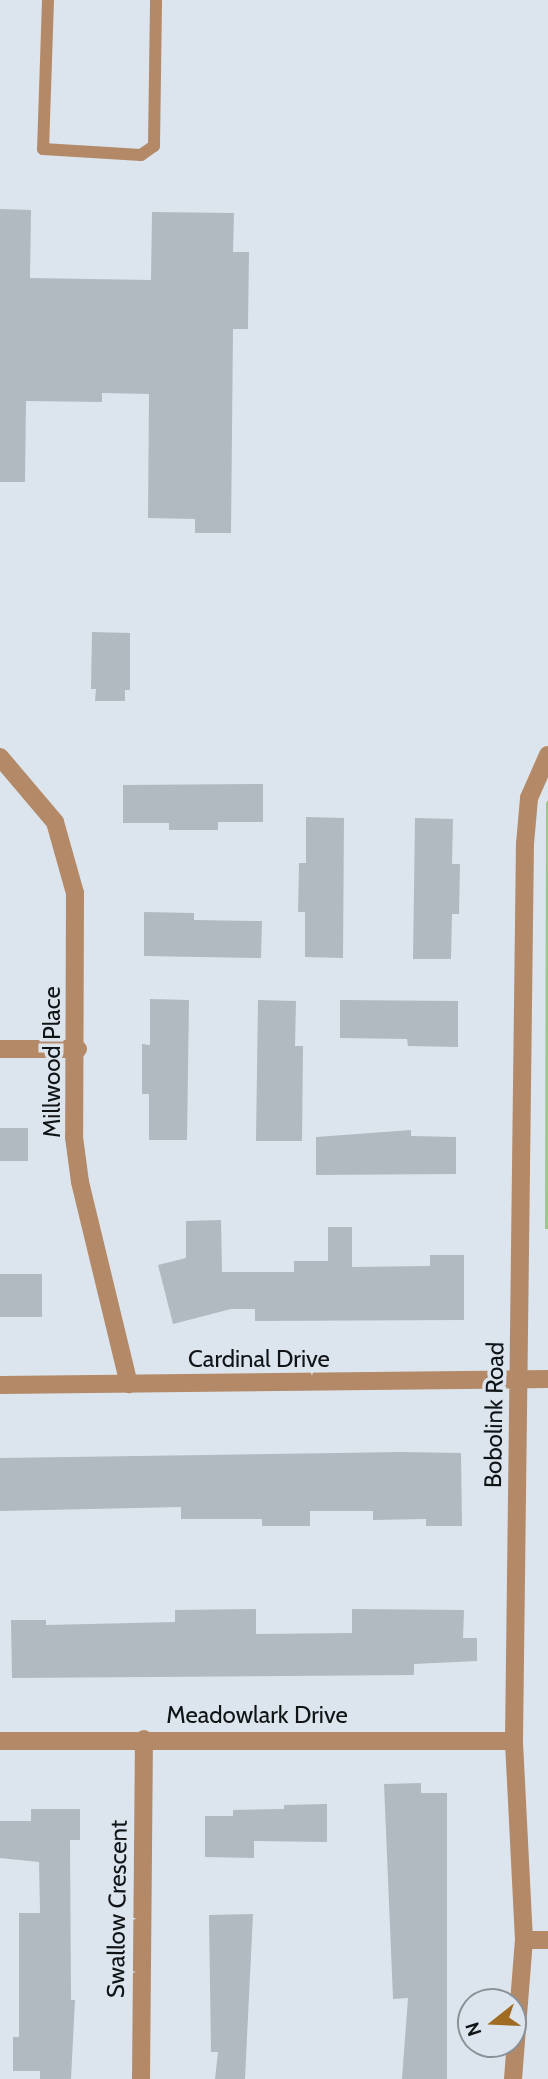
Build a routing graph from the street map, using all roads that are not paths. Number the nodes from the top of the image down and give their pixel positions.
1 (48, 0) edge
2 (156, 0) edge
3 (548, 755) edge
4 (0, 757) edge
5 (0, 1049) edge
6 (78, 1049) junction
7 (548, 1379) edge
8 (518, 1382) junction
9 (129, 1384) junction
10 (0, 1385) edge
11 (144, 1739) junction
12 (0, 1741) edge
13 (514, 1741) junction
14 (524, 1940) junction
15 (548, 1940) edge
16 (141, 2079) edge
17 (513, 2079) edge

1 - 2 lane
3 - 8 street, Bobolink Road
4 - 6 street, Millwood Place
5 - 6 street
6 - 9 street, Millwood Place
7 - 8 street, Cardinal Drive
8 - 9 street, Cardinal Drive
8 - 13 street, Bobolink Road
9 - 10 street, Cardinal Drive
11 - 12 street, Meadowlark Drive
11 - 13 street, Meadowlark Drive
11 - 16 street, Swallow Crescent
13 - 14 street, Bobolink Road
14 - 15 street
14 - 17 street, Bobolink Road

